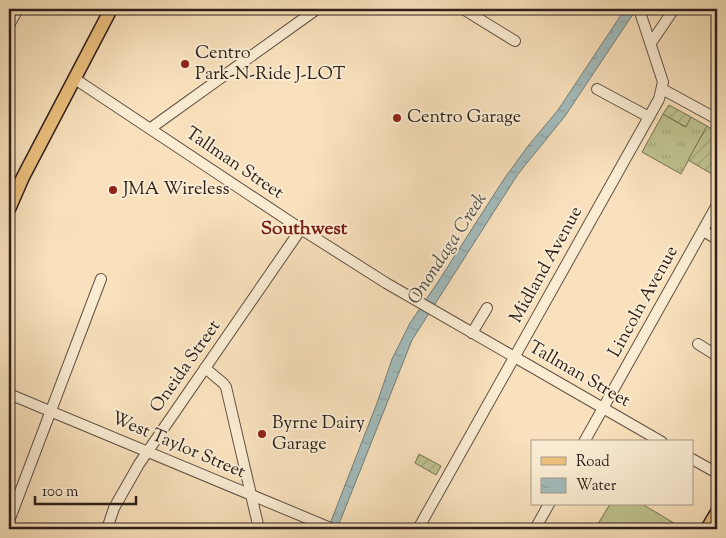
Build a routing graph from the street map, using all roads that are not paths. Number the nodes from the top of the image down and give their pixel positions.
1 (18, 9) edge
2 (111, 9) edge
3 (317, 9) edge
4 (463, 9) edge
5 (674, 9) edge
6 (640, 12) edge
7 (9, 25) edge
8 (515, 41) dead end
9 (651, 43) junction
10 (75, 79) junction
11 (597, 89) dead end
12 (662, 89) junction
13 (649, 117) junction
14 (717, 119) edge
15 (151, 128) junction
16 (717, 205) edge
17 (9, 209) edge
18 (301, 229) junction
19 (703, 231) junction
20 (717, 239) edge
21 (101, 279) dead end
22 (487, 308) dead end
23 (472, 333) junction
24 (698, 344) dead end
25 (717, 356) edge
26 (515, 357) junction
27 (205, 368) junction
28 (9, 394) edge
29 (603, 408) junction
30 (51, 412) junction
31 (585, 440) edge
32 (659, 440) edge
33 (148, 451) junction
34 (694, 460) edge
35 (717, 473) edge
36 (251, 495) junction
37 (548, 506) edge
38 (717, 512) edge
39 (9, 521) edge
40 (329, 528) edge
41 (107, 529) edge
42 (259, 529) edge
43 (418, 529) edge
44 (535, 529) edge
45 (707, 529) edge

1 - 7 street
2 - 10 main road
3 - 15 street
4 - 8 street
5 - 9 street
6 - 9 street
9 - 12 street
10 - 15 street, Tallman Street
10 - 17 main road
11 - 13 street
12 - 13 street, Midland Avenue
12 - 14 street
13 - 26 street, Midland Avenue
15 - 18 street, Tallman Street
16 - 19 street, Lincoln Avenue
18 - 23 street, Tallman Street
18 - 27 street, Oneida Street
19 - 20 street
19 - 29 street, Lincoln Avenue
21 - 30 street
22 - 23 street
23 - 26 street, Tallman Street
24 - 25 street
26 - 29 street, Tallman Street
26 - 43 street, Midland Avenue
27 - 33 street, Oneida Street
27 - 36 street
28 - 30 street, West Taylor Street
29 - 31 street, Lincoln Avenue
29 - 32 street, Tallman Street
30 - 33 street, West Taylor Street
30 - 39 street
33 - 36 street, West Taylor Street
33 - 41 street, Oneida Street
34 - 35 street
36 - 40 street, West Taylor Street
36 - 42 street
37 - 44 street
38 - 45 main road

